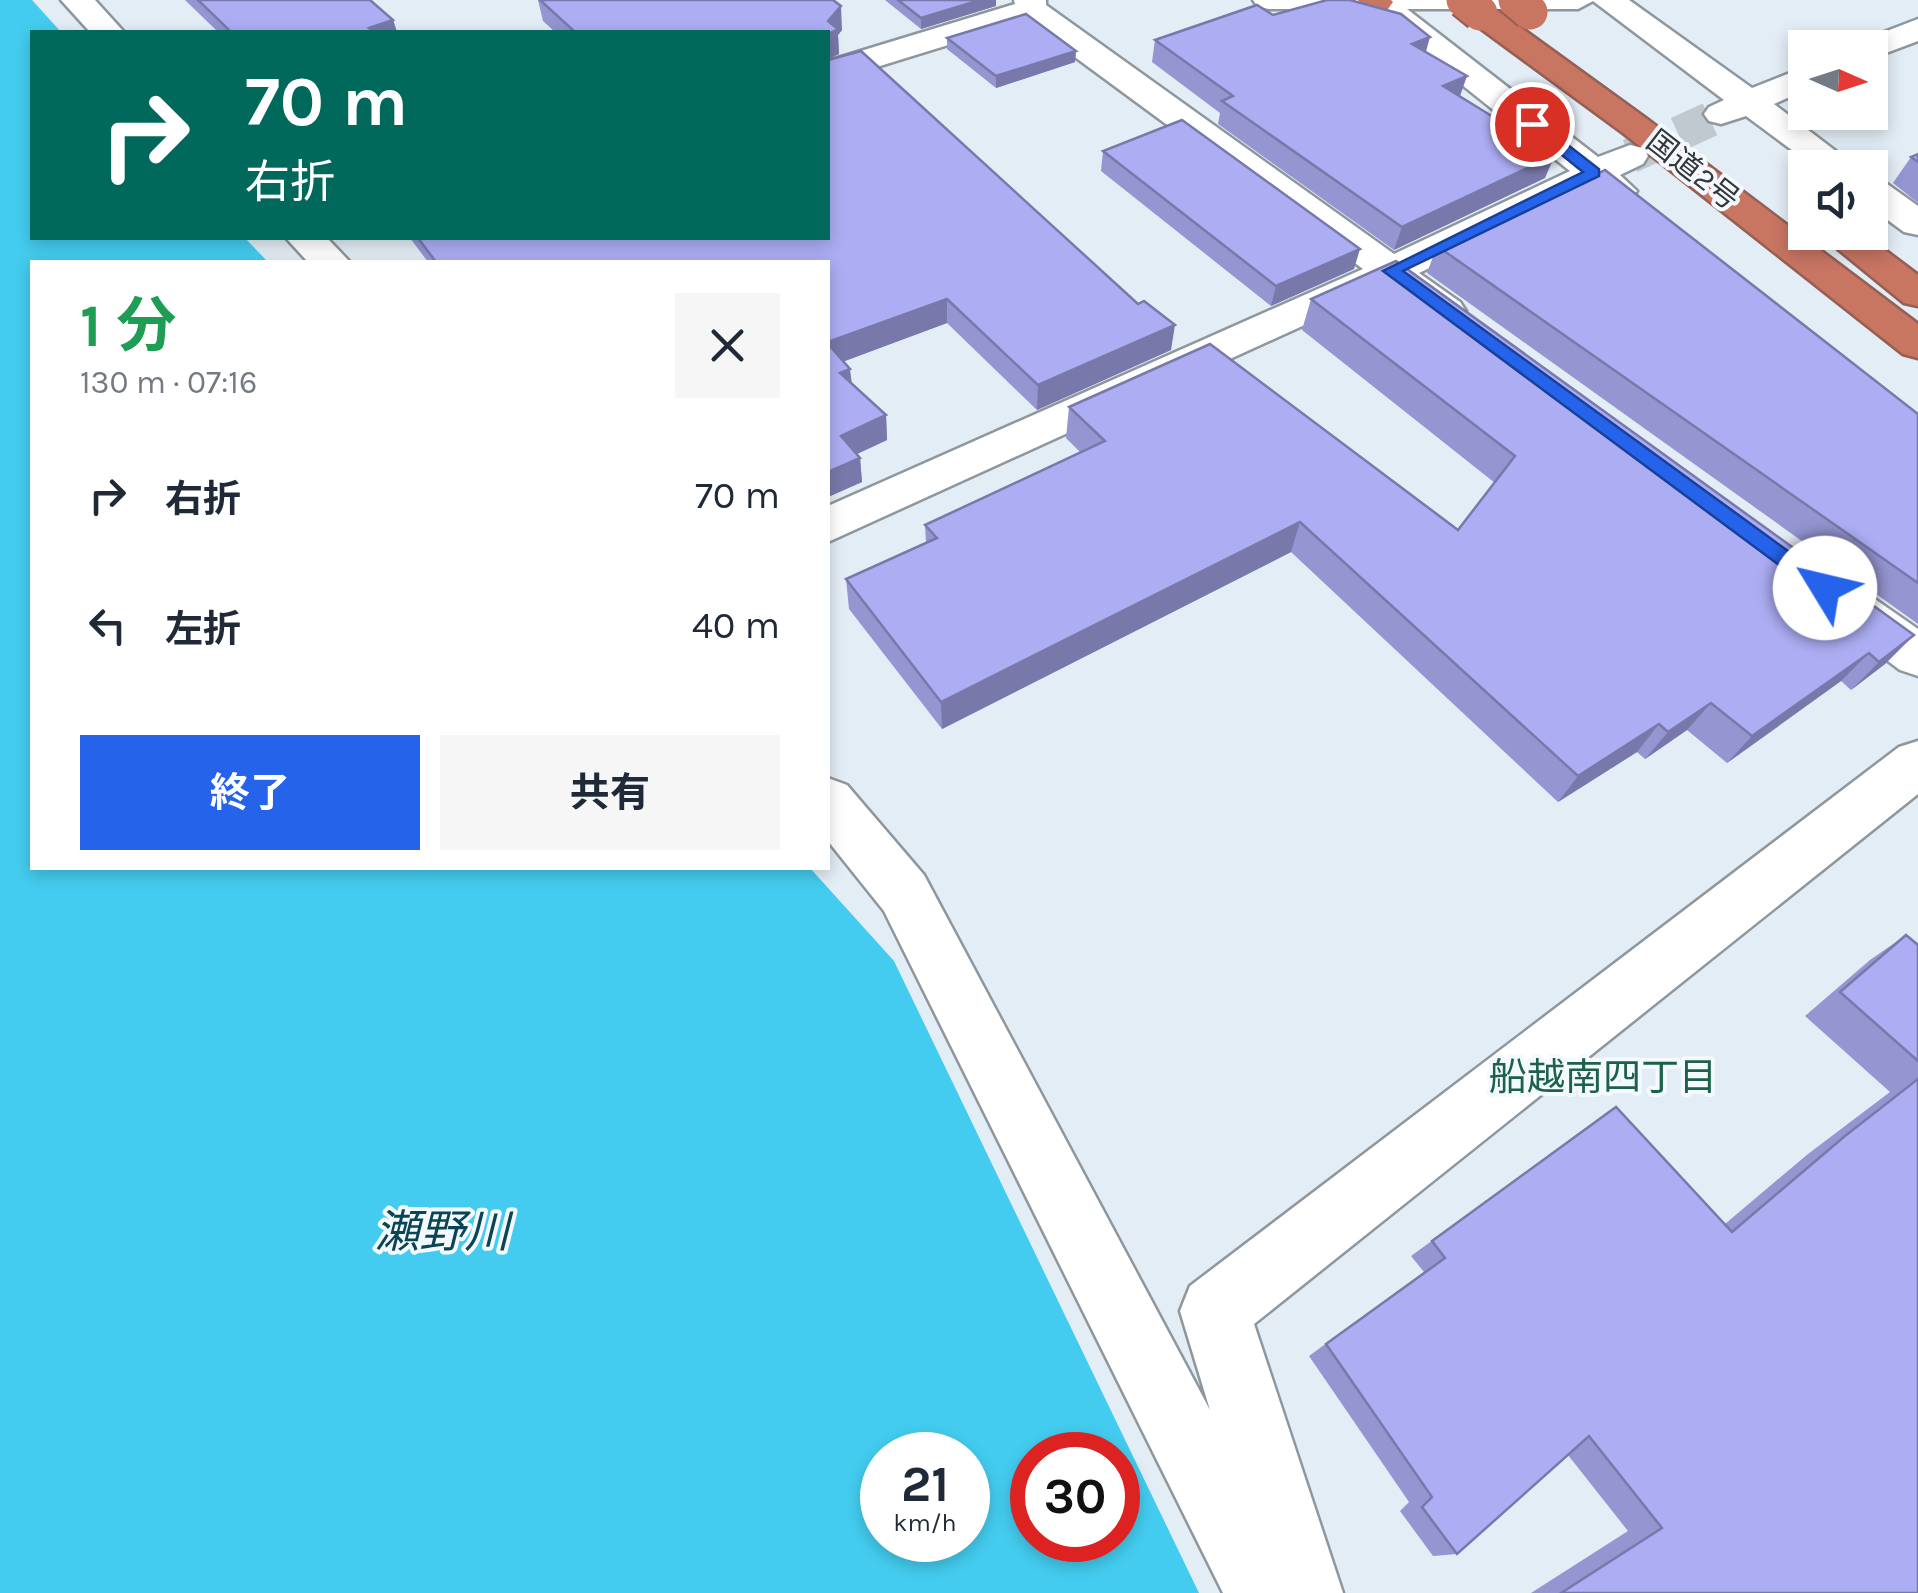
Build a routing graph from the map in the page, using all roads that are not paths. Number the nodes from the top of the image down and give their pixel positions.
1 (77, 0) edge
2 (1269, 0) edge
3 (1578, 0) edge
4 (1608, 0) edge
5 (1376, 1) edge
6 (1030, 4) edge
7 (1472, 6) edge
8 (1523, 6) edge
9 (1918, 28) edge
10 (106, 30) edge
11 (1888, 41) edge
12 (830, 71) edge
13 (1788, 84) edge
14 (1640, 88) dead end
15 (1748, 101) junction
16 (1706, 127) tunnel mouth
17 (1815, 150) edge
18 (1612, 164) junction
19 (1888, 203) edge
20 (1639, 208) edge
21 (1918, 224) edge
22 (1860, 250) edge
23 (1391, 271) junction
24 (1918, 294) edge
25 (1471, 329) edge
26 (1918, 345) edge
27 (830, 524) edge
28 (1806, 574) edge
29 (1918, 656) edge
30 (1918, 762) edge
31 (830, 803) edge
32 (1265, 1593) edge
33 (1304, 1593) edge

1 - 10 street
2 - 5 street
3 - 5 street
4 - 15 street
5 - 18 street
6 - 12 street
6 - 23 street
7 - 26 highway, 国道2号
8 - 14 highway, 国道2号
9 - 11 street
13 - 15 street
15 - 16 street
15 - 17 street
18 - 20 street
18 - 23 street
19 - 21 street
22 - 24 highway
23 - 25 street
23 - 27 street
28 - 29 street
30 - 33 street
31 - 32 street

